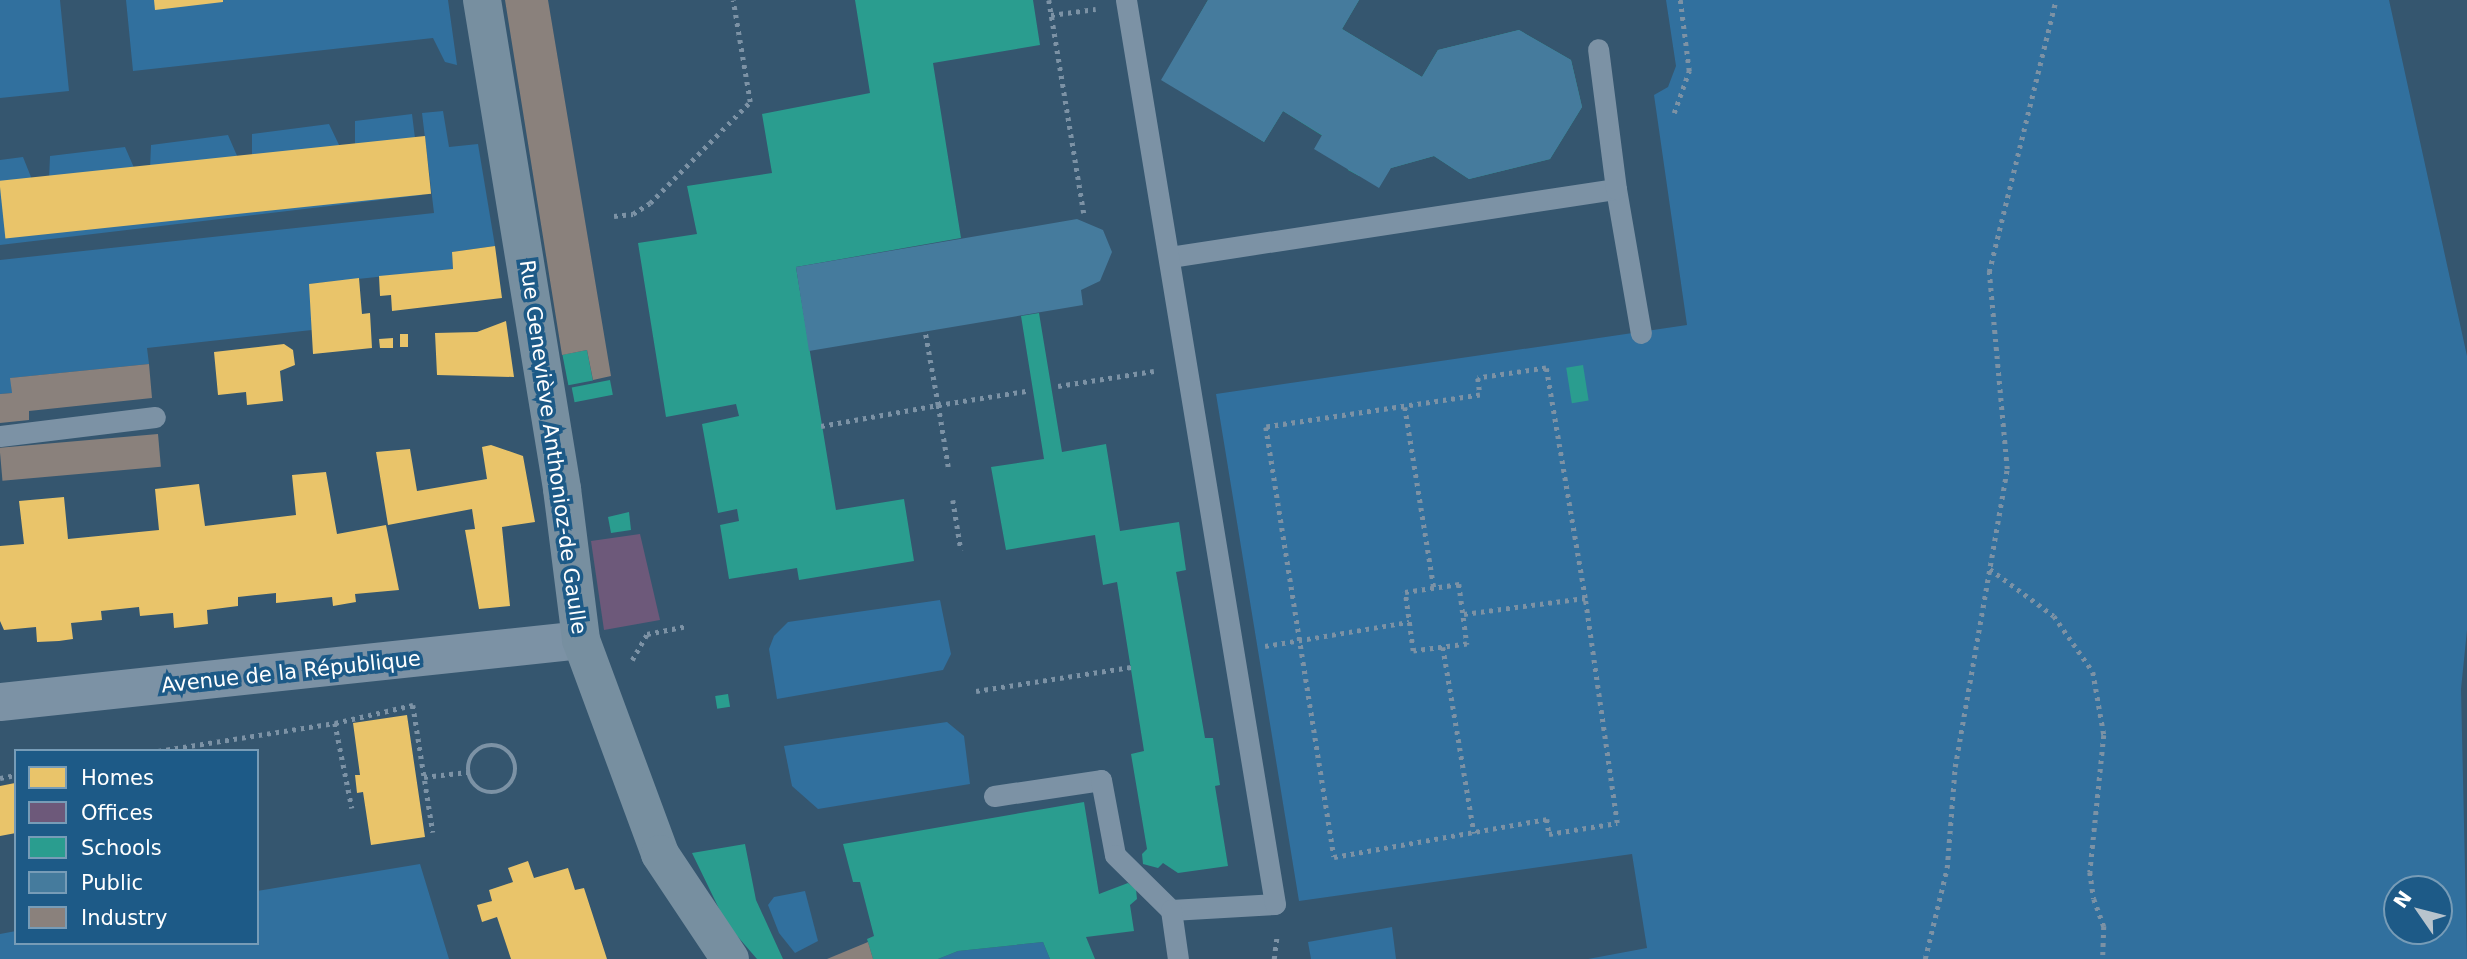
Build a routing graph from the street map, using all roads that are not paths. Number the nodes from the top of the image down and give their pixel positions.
1 (482, 0) edge
2 (1126, 2) edge
3 (1598, 49) dead end
4 (1616, 189) junction
5 (1170, 257) junction
6 (1641, 333) dead end
7 (155, 417) dead end
8 (0, 436) edge
9 (581, 640) junction
10 (0, 702) edge
11 (994, 796) dead end
12 (1171, 910) junction
13 (730, 959) edge
14 (1178, 959) edge

1 - 9 main road, Rue Geneviève Anthonioz-de Gaulle
2 - 5 lane
3 - 4 lane
4 - 5 lane
4 - 6 lane
5 - 12 lane
7 - 8 lane
9 - 10 street, Avenue de la République
9 - 13 main road, Rue Geneviève Anthonioz-de Gaulle
11 - 12 lane
12 - 14 lane

